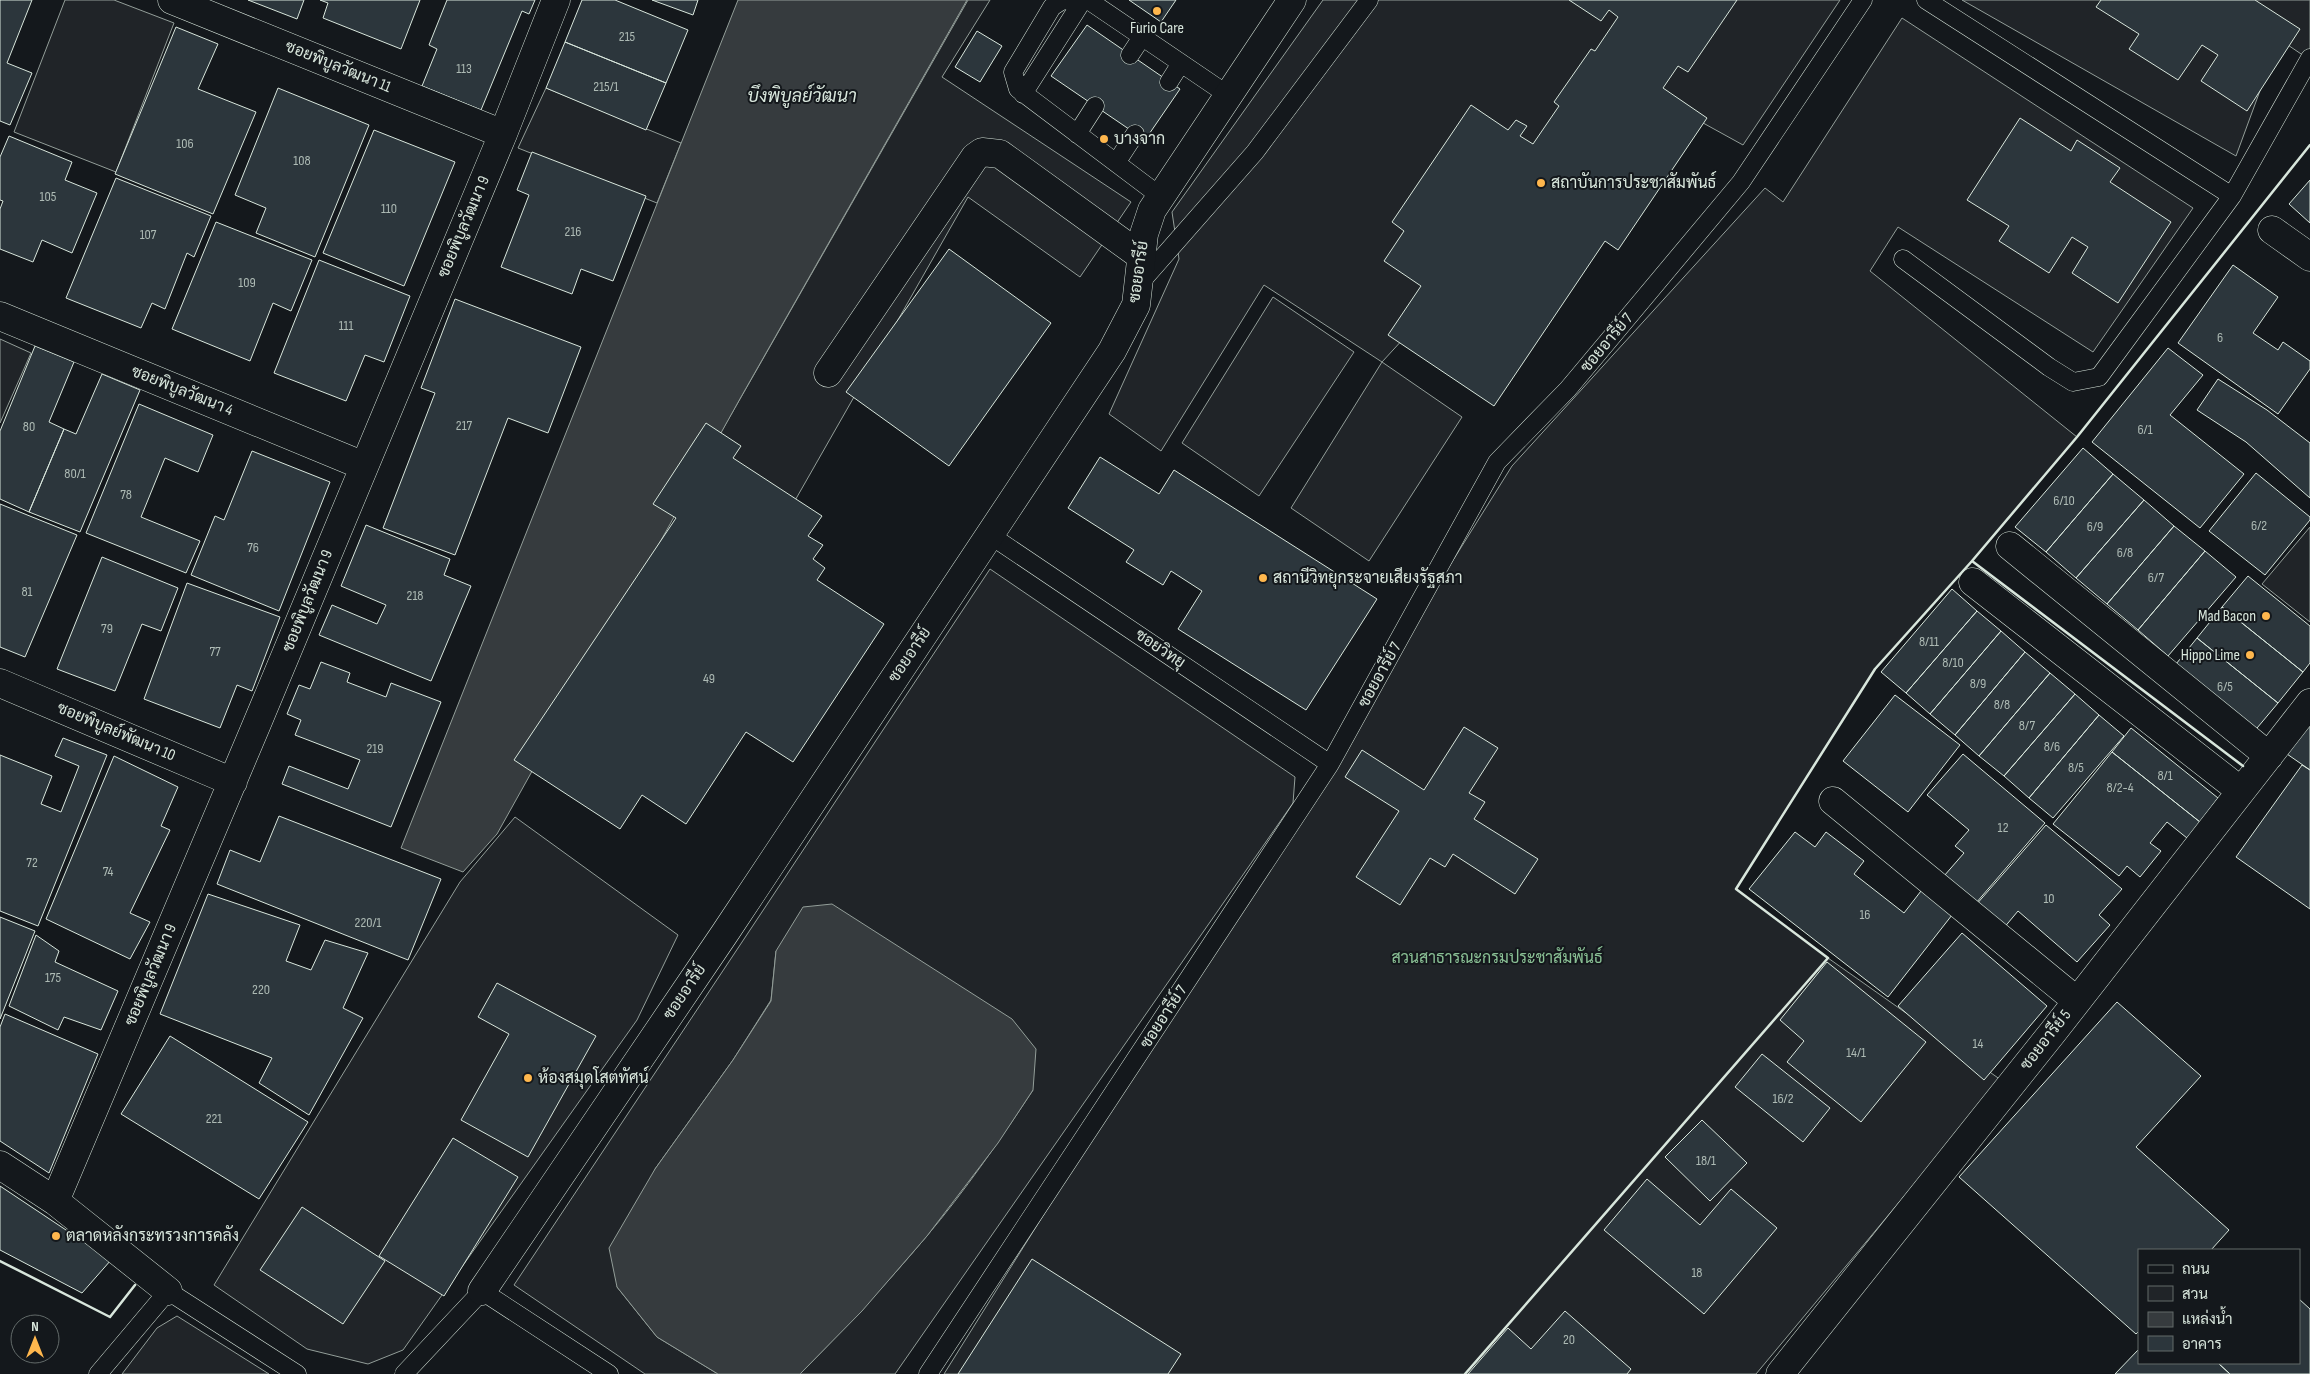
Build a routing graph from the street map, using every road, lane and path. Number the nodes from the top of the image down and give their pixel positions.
1 (172, 0) edge
2 (556, 0) edge
3 (1067, 0) edge
4 (1083, 0) edge
5 (1088, 0) edge
6 (1292, 0) edge
7 (1369, 0) edge
8 (1863, 0) edge
9 (1926, 0) edge
10 (1142, 37) junction
11 (1130, 54) dead end
12 (2310, 58) edge
13 (1182, 63) junction
14 (1169, 82) dead end
15 (1024, 94) junction
16 (1228, 95) junction
17 (1095, 106) dead end
18 (503, 134) junction
19 (1077, 134) junction
20 (1135, 134) dead end
21 (1116, 163) junction
22 (1160, 196) junction
23 (2232, 196) junction
24 (2272, 230) dead end
25 (1141, 256) junction
26 (2310, 256) edge
27 (1903, 259) dead end
28 (1137, 285) junction
29 (0, 316) edge
30 (828, 372) dead end
31 (364, 466) junction
32 (990, 535) junction
33 (2010, 546) dead end
34 (1973, 582) dead end
35 (0, 683) edge
36 (2310, 703) edge
37 (2268, 756) junction
38 (1330, 764) junction
39 (233, 782) junction
40 (2241, 791) junction
41 (1833, 801) dead end
42 (2077, 1001) junction
43 (0, 1165) edge
44 (55, 1201) junction
45 (168, 1290) junction
46 (482, 1290) junction
47 (98, 1374) edge
48 (297, 1374) edge
49 (404, 1374) edge
50 (609, 1374) edge
51 (928, 1374) edge
52 (1780, 1374) edge

1 - 18 street, ซอยพิบูลวัฒนา 11
2 - 18 street, ซอยพิบูลวัฒนา 9
3 - 15 lane
4 - 15 lane
5 - 10 lane
6 - 16 street, ซอยอารีย์
7 - 28 lane
8 - 38 lane, ซอยอารีย์ 7
9 - 23 lane
10 - 11 lane
10 - 13 lane
12 - 23 lane
13 - 14 lane
13 - 16 lane
15 - 19 lane
16 - 22 street, ซอยอารีย์
17 - 19 lane
18 - 31 street, ซอยพิบูลวัฒนา 9
19 - 21 lane
20 - 21 lane
21 - 22 lane
22 - 25 street, ซอยอารีย์
23 - 27 lane
24 - 26 street
25 - 28 street, ซอยอารีย์
25 - 30 street
28 - 32 street, ซอยอารีย์
29 - 31 street, ซอยพิบูลวัฒนา 4
31 - 39 street, ซอยพิบูลวัฒนา 9
32 - 38 lane, ซอยวิทยุ
32 - 46 street, ซอยอารีย์
33 - 37 street
34 - 40 street
35 - 39 street, ซอยพิบูลย์พัฒนา 10
36 - 37 street, ซอยอารีย์ 5
37 - 40 street, ซอยอารีย์ 5
38 - 51 lane, ซอยอารีย์ 7
39 - 44 street, ซอยพิบูลวัฒนา 9
40 - 42 street, ซอยอารีย์ 5
41 - 42 street
42 - 52 street, ซอยอารีย์ 5
43 - 44 street
44 - 45 street
45 - 47 lane
45 - 48 lane
46 - 49 lane
46 - 50 lane

